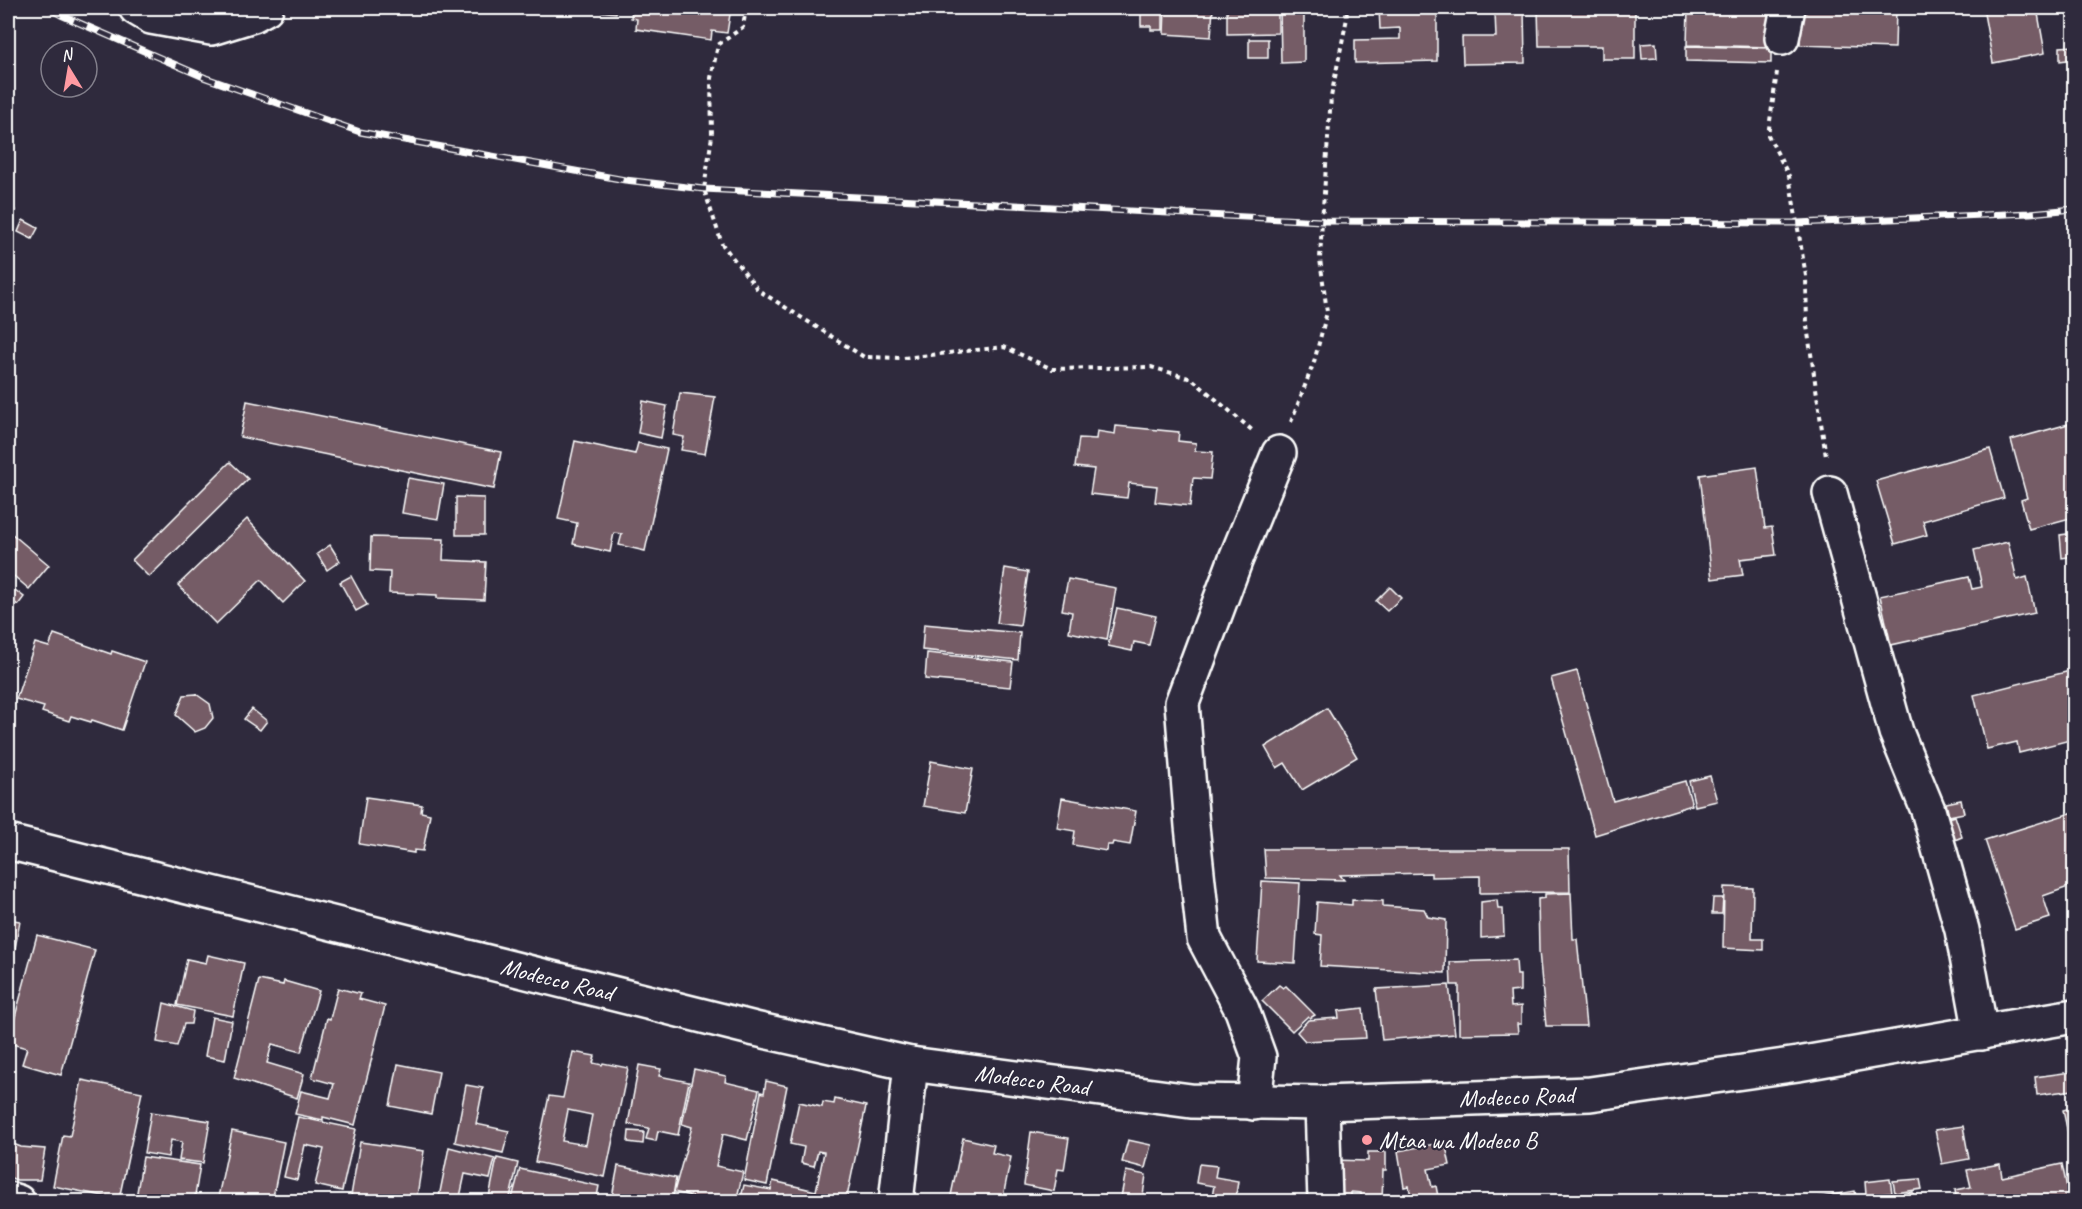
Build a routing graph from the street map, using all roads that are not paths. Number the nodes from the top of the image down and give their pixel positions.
1 (136, 8) edge
2 (266, 8) edge
3 (1279, 453) road end
4 (1830, 493) road end
5 (8, 842) edge
6 (2074, 1016) edge
7 (1981, 1033) junction
8 (911, 1064) junction
9 (1254, 1103) junction
10 (1322, 1103) junction
11 (8, 1199) edge
12 (18, 1202) edge
13 (896, 1202) edge
14 (1325, 1202) edge

1 - 2 street
3 - 9 street
4 - 7 street
5 - 8 street, Modecco Road
6 - 7 street, Modecco Road
7 - 10 street, Modecco Road
8 - 9 street, Modecco Road
8 - 13 street
9 - 10 street, Modecco Road
10 - 14 street
11 - 12 street

